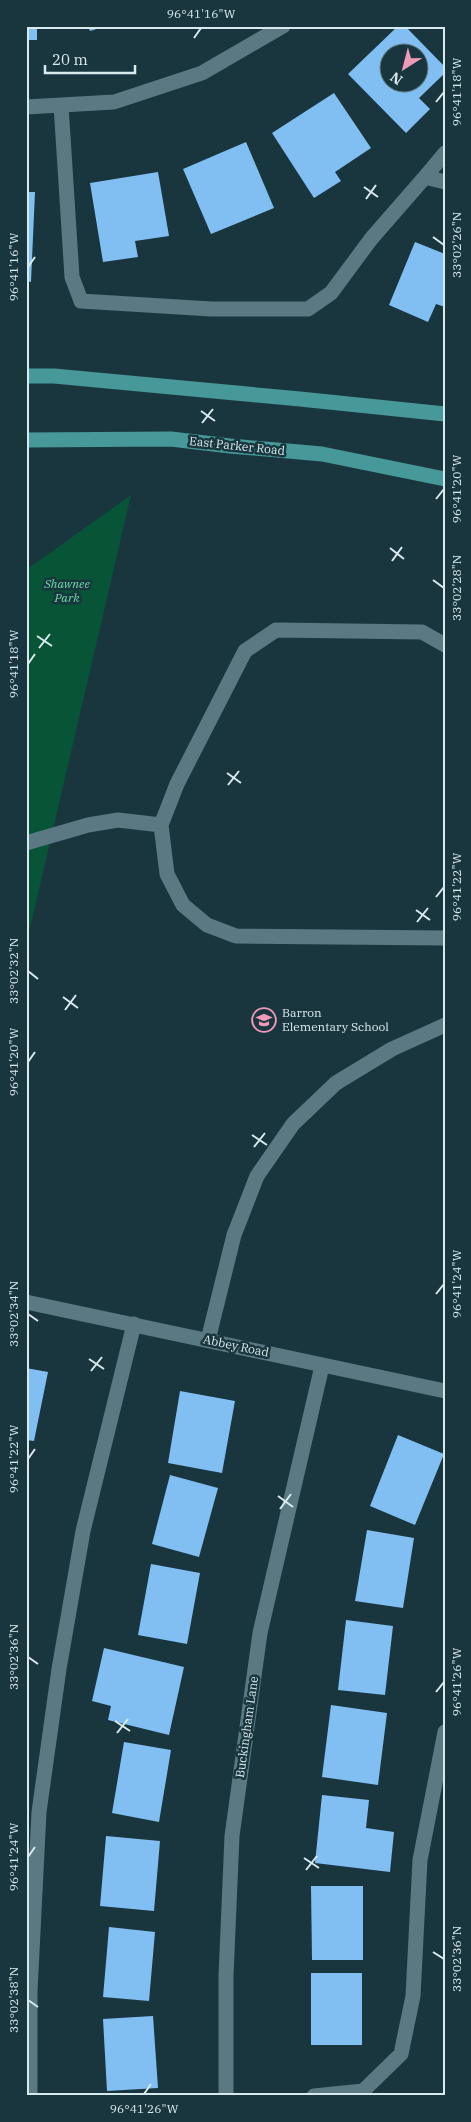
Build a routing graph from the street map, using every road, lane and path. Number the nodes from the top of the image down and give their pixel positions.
1 (283, 26) edge
2 (61, 105) junction
3 (26, 107) edge
4 (445, 153) edge
5 (425, 177) junction
6 (445, 182) edge
7 (26, 376) edge
8 (445, 414) edge
9 (26, 440) edge
10 (445, 479) edge
11 (445, 644) edge
12 (161, 825) junction
13 (26, 843) edge
14 (445, 938) edge
15 (445, 1025) edge
16 (27, 1301) edge
17 (134, 1324) junction
18 (208, 1340) junction
19 (322, 1366) junction
20 (445, 1391) edge
21 (445, 1732) edge
22 (30, 2096) edge
23 (226, 2096) edge
24 (314, 2096) edge

1 - 2 street
2 - 3 street
2 - 5 street
4 - 5 street
5 - 6 street
7 - 8 main road
9 - 10 main road, East Parker Road
11 - 12 street
12 - 13 street
12 - 14 street
15 - 18 street
16 - 17 street, Abbey Road
17 - 18 street, Abbey Road
17 - 22 street
18 - 19 street, Abbey Road
19 - 20 street, Abbey Road
19 - 23 street, Buckingham Lane
21 - 24 street

